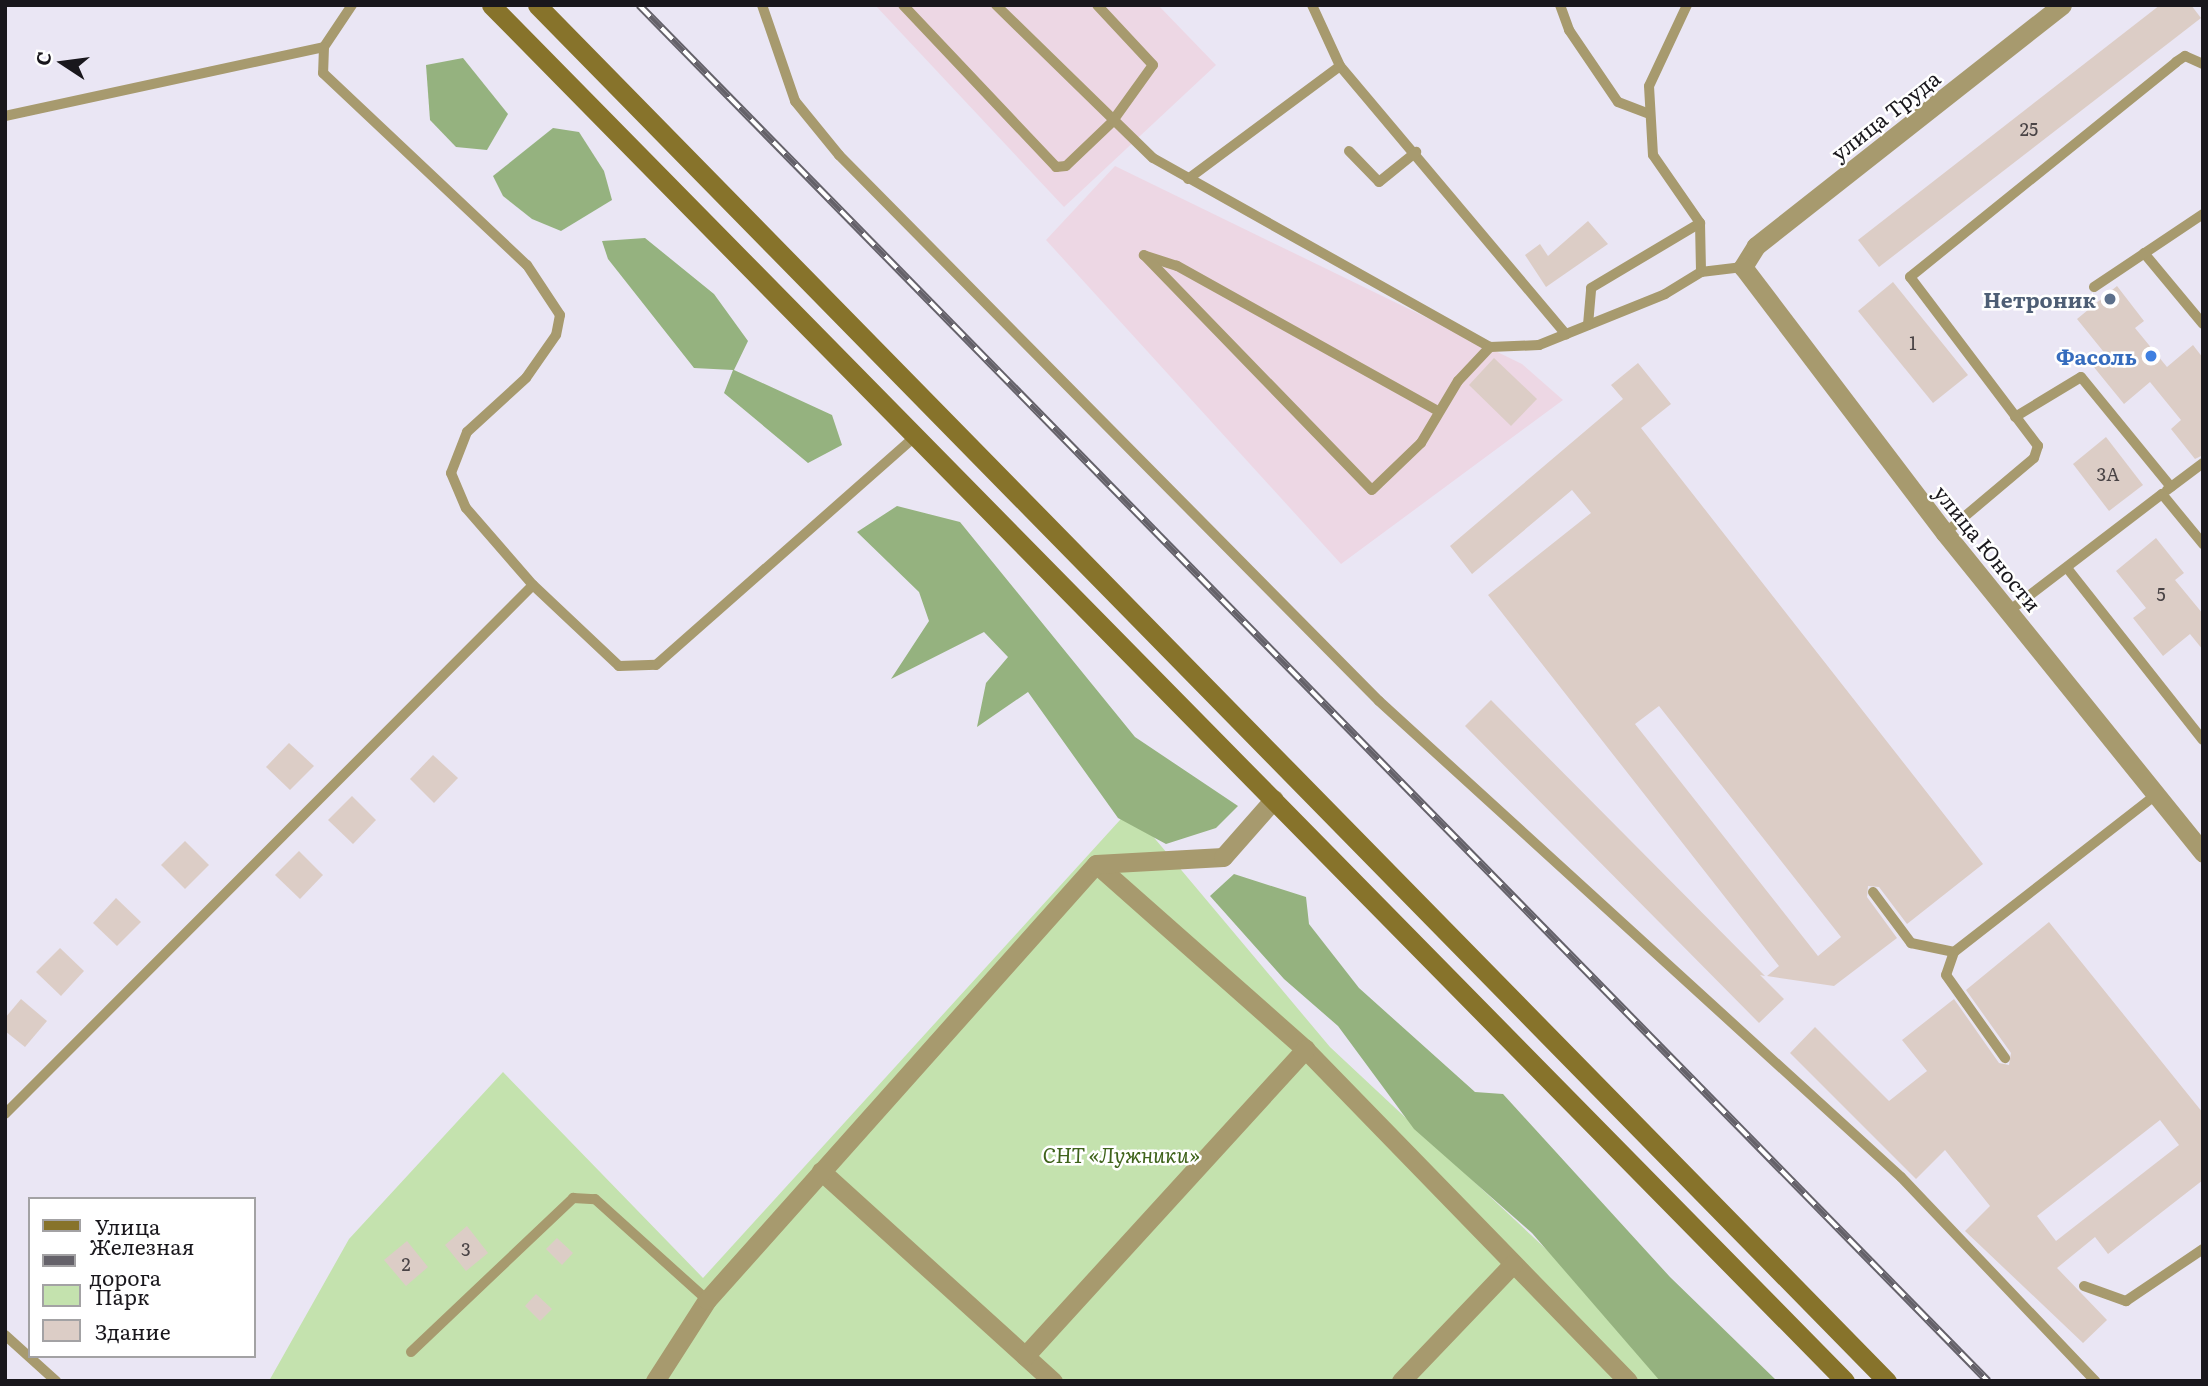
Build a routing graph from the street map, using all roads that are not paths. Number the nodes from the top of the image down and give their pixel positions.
1 (352, 5) edge
2 (491, 5) edge
3 (537, 5) edge
4 (762, 5) edge
5 (903, 5) edge
6 (996, 5) edge
7 (1097, 5) edge
8 (1312, 5) edge
9 (1560, 5) edge
10 (1687, 5) edge
11 (2062, 5) edge
12 (324, 47) junction
13 (2203, 64) edge
14 (1340, 66) junction
15 (1650, 114) junction
16 (5, 116) edge
17 (1112, 122) junction
18 (1349, 151) dead end
19 (1416, 152) junction
20 (1188, 179) junction
21 (2203, 214) edge
22 (1700, 223) junction
23 (2144, 253) junction
24 (1743, 267) junction
25 (1701, 272) junction
26 (2094, 287) dead end
27 (2203, 324) edge
28 (1588, 325) junction
29 (1566, 334) junction
30 (1490, 347) junction
31 (1438, 411) junction
32 (2015, 417) junction
33 (915, 437) junction
34 (2203, 463) edge
35 (2166, 491) junction
36 (1945, 533) junction
37 (2203, 544) edge
38 (2067, 568) junction
39 (533, 585) junction
40 (2009, 611) junction
41 (2203, 740) edge
42 (2158, 793) junction
43 (1274, 799) junction
44 (2203, 853) edge
45 (1096, 864) junction
46 (1873, 892) dead end
47 (1954, 952) junction
48 (1305, 1049) junction
49 (2005, 1058) dead end
50 (5, 1114) edge
51 (821, 1171) junction
52 (2203, 1249) edge
53 (1513, 1264) junction
54 (2084, 1286) dead end
55 (707, 1300) junction
56 (5, 1335) edge
57 (411, 1352) dead end
58 (28, 1356) edge
59 (1025, 1356) junction
60 (30, 1358) edge
61 (56, 1381) edge
62 (655, 1381) edge
63 (1053, 1381) edge
64 (1401, 1381) edge
65 (1628, 1381) edge
66 (1845, 1381) edge
67 (1887, 1381) edge
68 (2095, 1381) edge

1 - 12 lane
2 - 33 main road
3 - 67 main road
4 - 68 lane
5 - 17 lane
6 - 17 lane
7 - 17 lane
8 - 14 lane
9 - 15 lane
10 - 15 lane
11 - 24 street, улица Труда
12 - 16 lane
12 - 39 lane
13 - 32 lane
14 - 19 lane
14 - 20 lane
15 - 22 lane
17 - 20 lane
18 - 19 lane
19 - 29 lane
20 - 30 lane
21 - 23 lane
22 - 25 lane
22 - 28 lane
23 - 26 lane
23 - 27 lane
24 - 25 lane
24 - 36 street, улица Юности
25 - 28 lane
28 - 29 lane
29 - 30 lane
30 - 31 lane
31 - 31 lane
32 - 35 lane
32 - 36 lane
33 - 39 lane
33 - 43 main road
34 - 35 lane
35 - 37 lane
35 - 38 lane
36 - 40 street, улица Юности
38 - 40 lane
38 - 41 lane
39 - 50 lane
40 - 42 street, улица Юности
42 - 44 street, улица Юности
42 - 47 lane
43 - 45 street
43 - 66 main road
45 - 48 street
45 - 51 street
46 - 47 lane
47 - 49 lane
48 - 53 street
48 - 59 street
51 - 55 street
51 - 59 street
52 - 54 lane
53 - 64 street
53 - 65 street
55 - 57 lane
55 - 62 street
56 - 58 lane
59 - 63 street
60 - 61 lane

